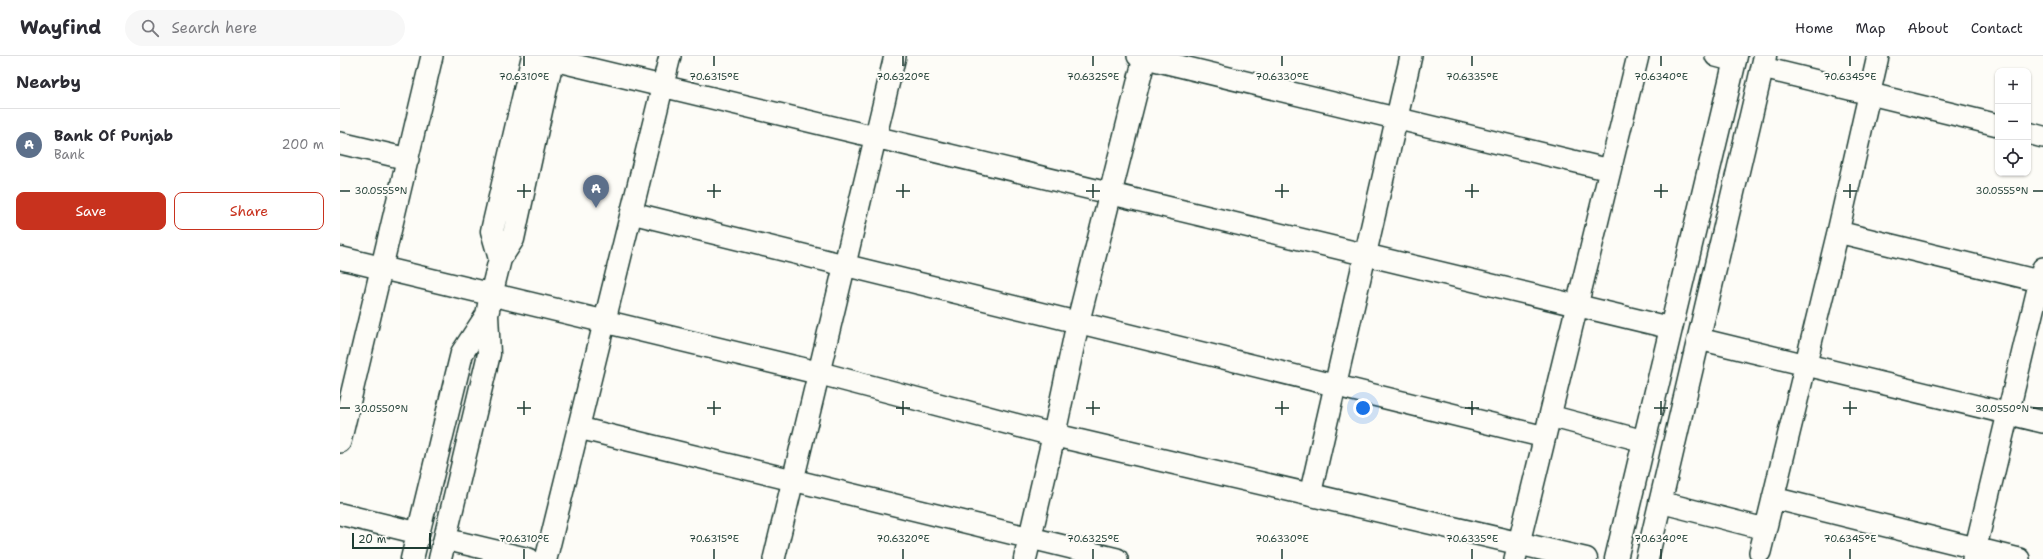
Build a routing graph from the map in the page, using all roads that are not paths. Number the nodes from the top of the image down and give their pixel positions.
1 (432, 56) edge
2 (670, 56) edge
3 (895, 56) edge
4 (1411, 56) edge
5 (1638, 56) edge
6 (1878, 56) edge
7 (544, 57) edge
8 (1143, 57) edge
9 (1729, 58) edge
10 (1764, 62) edge
11 (663, 85) junction
12 (1870, 94) junction
13 (1396, 118) junction
14 (1995, 124) edge
15 (2031, 134) edge
16 (876, 136) junction
17 (2043, 136) edge
18 (340, 143) edge
19 (408, 159) junction
20 (1610, 170) junction
21 (1111, 193) junction
22 (632, 213) junction
23 (1838, 232) junction
24 (1366, 254) junction
25 (340, 258) edge
26 (845, 265) junction
27 (381, 268) junction
28 (2042, 277) edge
29 (489, 305) junction
30 (1577, 305) junction
31 (605, 322) junction
32 (1078, 322) junction
33 (1671, 328) junction
34 (1698, 339) junction
35 (1806, 365) junction
36 (348, 373) edge
37 (819, 373) junction
38 (1336, 385) junction
39 (2008, 413) junction
40 (1550, 416) junction
41 (2043, 422) edge
42 (579, 428) junction
43 (1054, 435) junction
44 (1545, 437) junction
45 (1644, 441) junction
46 (340, 442) edge
47 (793, 480) junction
48 (1310, 495) junction
49 (1773, 498) junction
50 (1660, 502) junction
51 (340, 514) edge
52 (1765, 529) junction
53 (418, 533) junction
54 (1029, 538) junction
55 (442, 549) edge
56 (1517, 551) edge
57 (1760, 552) dead end
58 (1974, 554) edge
59 (412, 559) edge
60 (529, 559) edge
61 (546, 559) edge
62 (774, 559) edge
63 (1025, 559) edge
64 (1117, 559) edge
65 (1586, 559) edge
66 (1616, 559) edge
67 (1647, 559) edge
68 (2019, 559) edge

1 - 19 street
2 - 11 street
3 - 16 street
4 - 13 street
5 - 20 street
6 - 12 street
7 - 11 street
7 - 29 street
8 - 13 street
8 - 21 street
9 - 33 street
10 - 12 street
10 - 34 street
11 - 16 street
11 - 22 street
12 - 14 street
12 - 23 street
13 - 20 street
13 - 24 street
15 - 17 street
16 - 21 street
16 - 26 street
18 - 19 street
19 - 27 street
20 - 30 street
21 - 24 street
21 - 32 street
22 - 26 street
22 - 31 street
23 - 28 street
23 - 35 street
24 - 30 street
24 - 38 street
25 - 27 street
26 - 32 street
26 - 37 street
27 - 29 street
27 - 36 street
28 - 39 street
29 - 31 street
29 - 53 street
29 - 55 street
30 - 33 street
30 - 40 street
31 - 37 street
31 - 42 street
32 - 38 street
32 - 43 street
33 - 45 street
34 - 35 street
34 - 50 street
35 - 39 street
35 - 49 street
36 - 46 street
37 - 43 street
37 - 47 street
38 - 44 street
38 - 48 street
39 - 41 street
39 - 58 street
40 - 44 street
40 - 45 street
42 - 47 street
42 - 61 street
43 - 48 street
43 - 54 street
44 - 56 street
45 - 66 street
47 - 54 street
47 - 62 street
48 - 56 street
49 - 52 street
49 - 58 street
50 - 52 street
50 - 67 street
51 - 53 street
52 - 57 street
53 - 59 street
54 - 63 street
54 - 64 street
55 - 60 street
56 - 65 street
58 - 68 street

